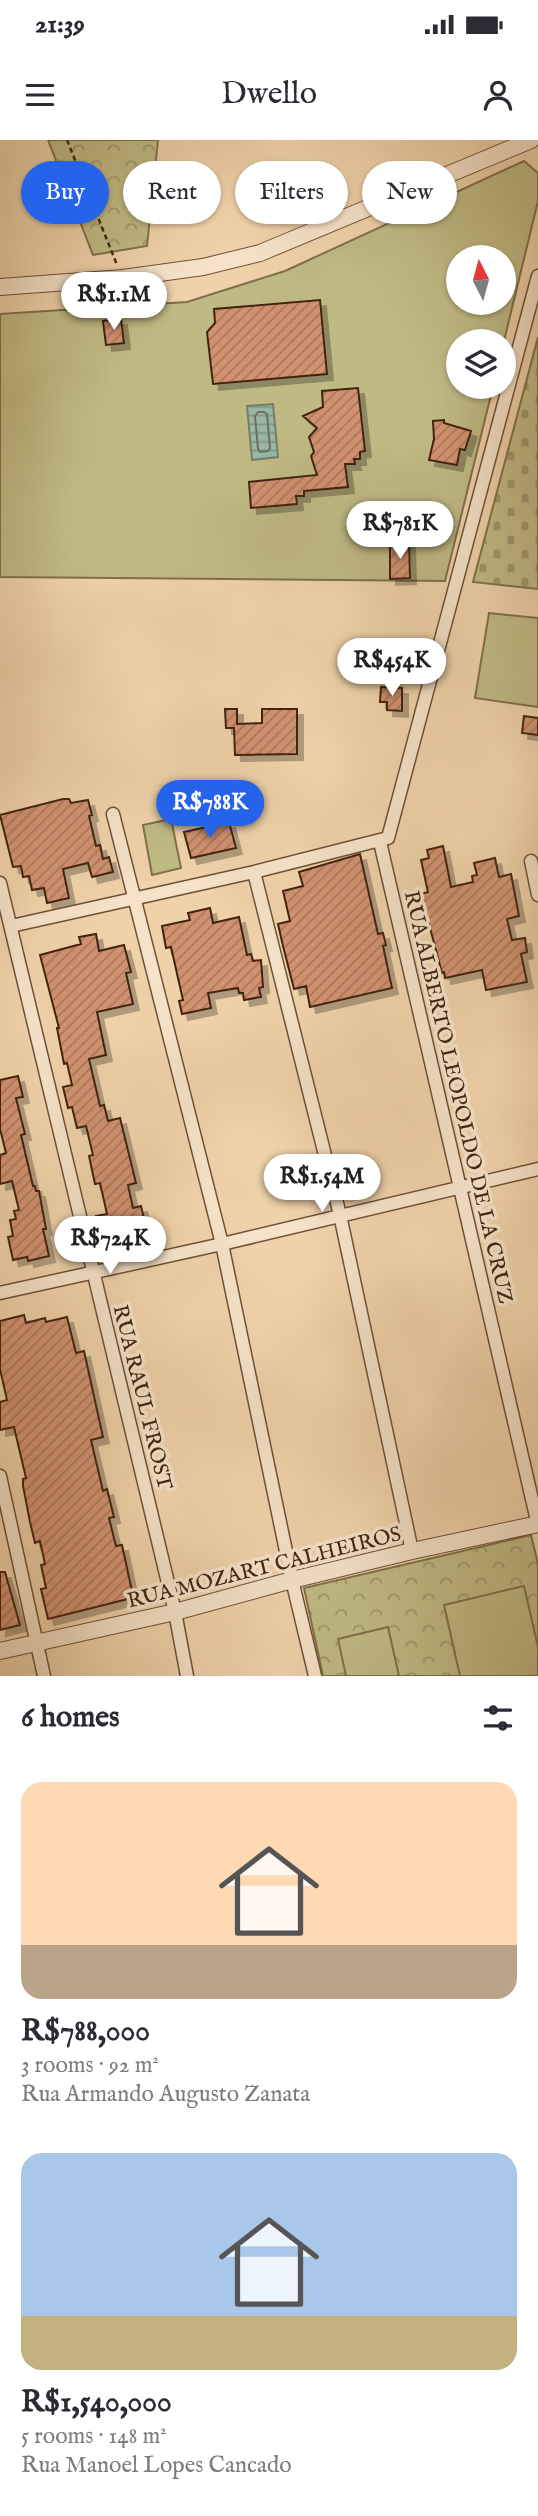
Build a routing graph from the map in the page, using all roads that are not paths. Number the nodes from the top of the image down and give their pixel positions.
1 (532, 140) edge
2 (538, 144) edge
3 (538, 276) edge
4 (0, 287) edge
5 (113, 814) dead end
6 (380, 842) junction
7 (531, 862) dead end
8 (254, 872) junction
9 (0, 883) edge
10 (538, 895) edge
11 (134, 898) junction
12 (12, 926) junction
13 (538, 1169) edge
14 (460, 1189) junction
15 (340, 1215) junction
16 (222, 1244) junction
17 (93, 1273) junction
18 (0, 1293) edge
19 (0, 1476) edge
20 (538, 1525) edge
21 (412, 1551) junction
22 (292, 1580) junction
23 (176, 1612) junction
24 (37, 1643) junction
25 (0, 1651) edge
26 (44, 1676) edge
27 (187, 1676) edge
28 (315, 1676) edge

1 - 2 street
1 - 4 street
3 - 6 street
5 - 11 street
6 - 8 street
6 - 14 street, RUA ALBERTO LEOPOLDO DE LA CRUZ
7 - 10 street
8 - 11 street
8 - 15 street
9 - 12 street, RUA RAUL FROST
11 - 12 street
11 - 16 street
12 - 17 street, RUA RAUL FROST
13 - 14 street
14 - 15 street
14 - 20 street, RUA ALBERTO LEOPOLDO DE LA CRUZ
15 - 16 street
15 - 21 street
16 - 17 street
16 - 22 street
17 - 18 street
17 - 23 street, RUA RAUL FROST
19 - 24 street
20 - 21 street, RUA MOZART CALHEIROS
21 - 22 street, RUA MOZART CALHEIROS
22 - 23 street, RUA MOZART CALHEIROS
22 - 28 street
23 - 24 street, RUA MOZART CALHEIROS
23 - 27 street, RUA RAUL FROST
24 - 25 street, RUA MOZART CALHEIROS
24 - 26 street

